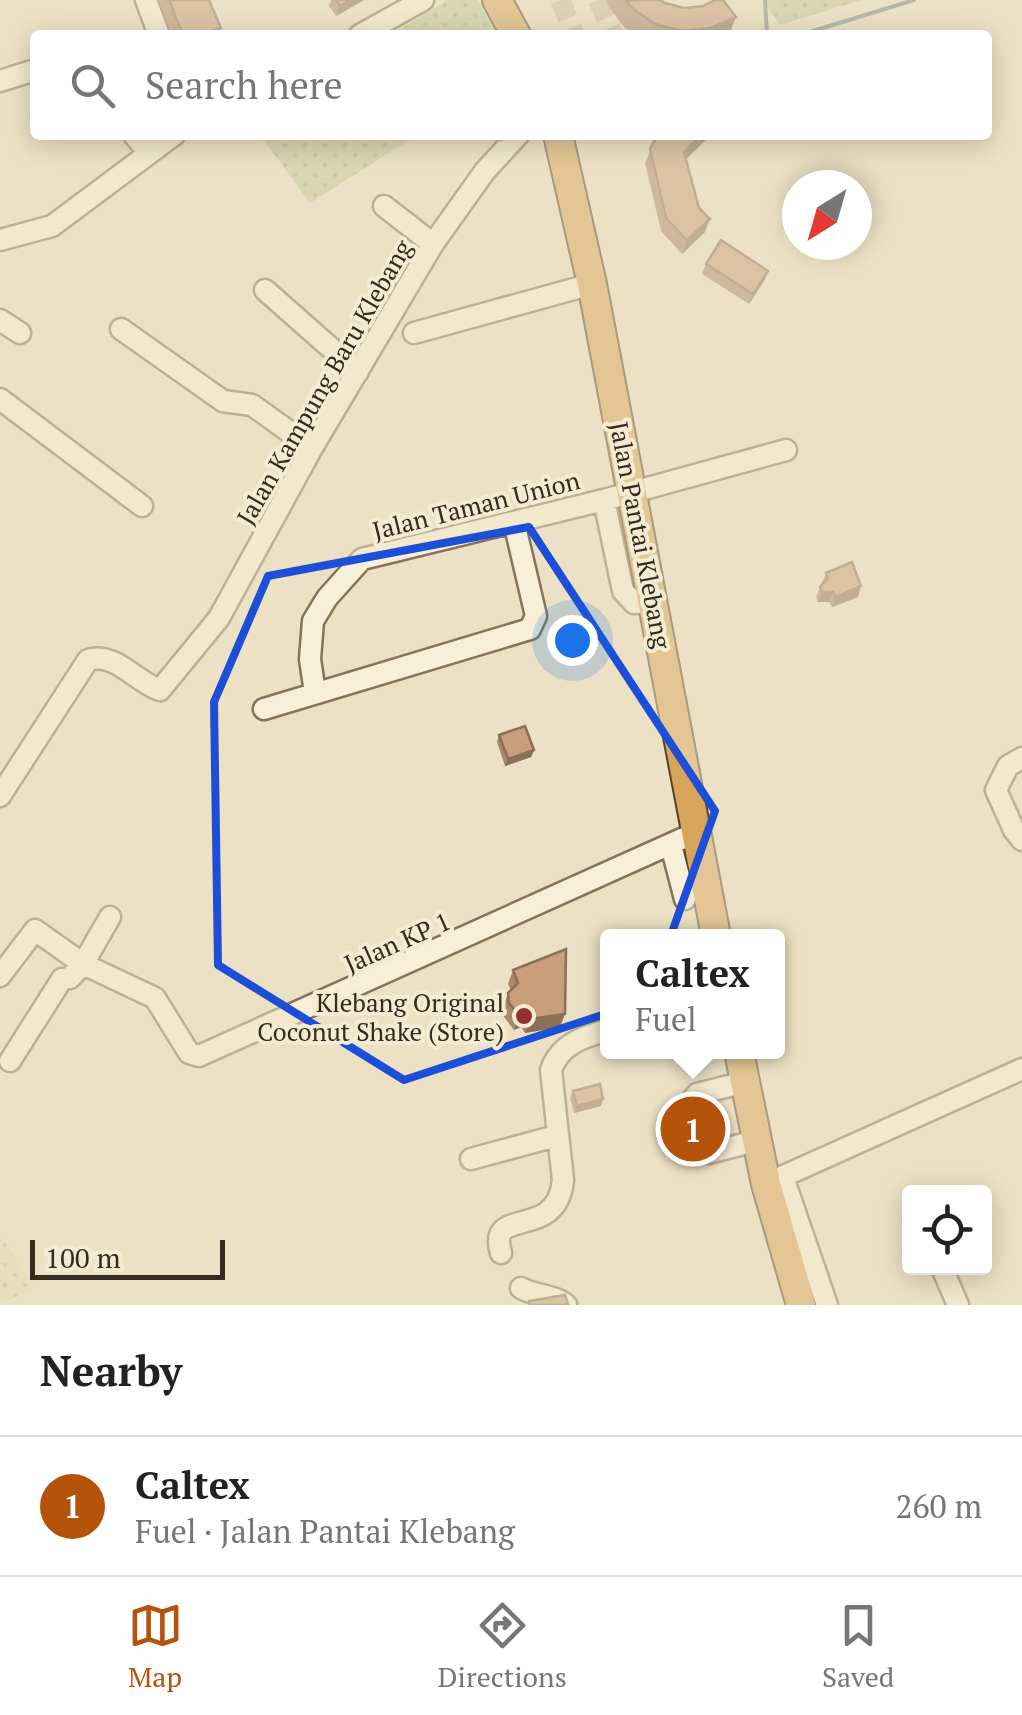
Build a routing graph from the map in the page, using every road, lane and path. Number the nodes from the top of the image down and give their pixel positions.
1 (146, 0) edge
2 (497, 0) edge
3 (414, 2) edge
4 (157, 30) edge
5 (368, 30) edge
6 (513, 30) edge
7 (30, 72) edge
8 (0, 81) edge
9 (138, 140) edge
10 (167, 140) edge
11 (513, 140) edge
12 (559, 140) edge
13 (149, 153) junction
14 (384, 206) dead end
15 (0, 240) edge
16 (432, 244) junction
17 (592, 284) junction
18 (265, 290) dead end
19 (0, 320) edge
20 (121, 329) dead end
21 (414, 332) dead end
22 (20, 333) dead end
23 (358, 372) junction
24 (0, 399) edge
25 (312, 448) junction
26 (786, 450) dead end
27 (633, 492) junction
28 (604, 500) junction
29 (142, 506) dead end
30 (514, 522) junction
31 (654, 602) junction
32 (315, 692) junction
33 (264, 709) dead end
34 (1022, 758) edge
35 (0, 796) edge
36 (683, 839) junction
37 (1022, 840) edge
38 (686, 899) dead end
39 (110, 918) dead end
40 (714, 929) edge
41 (83, 964) junction
42 (0, 976) edge
43 (600, 1033) edge
44 (740, 1059) edge
45 (10, 1061) dead end
46 (1022, 1069) edge
47 (745, 1082) junction
48 (556, 1136) junction
49 (756, 1141) junction
50 (470, 1159) dead end
51 (774, 1180) junction
52 (501, 1254) dead end
53 (945, 1275) edge
54 (521, 1288) dead end
55 (566, 1305) edge
56 (806, 1305) edge
57 (958, 1305) edge

1 - 4 street
2 - 6 highway
3 - 5 street
7 - 8 street
9 - 13 street
10 - 13 street
11 - 16 street, Jalan Kampung Baru Klebang
12 - 17 highway, Jalan Pantai Klebang
13 - 15 street
14 - 16 street
16 - 23 street, Jalan Kampung Baru Klebang
17 - 21 street
17 - 27 highway, Jalan Pantai Klebang
18 - 23 street
19 - 22 street
20 - 25 street
23 - 25 street, Jalan Kampung Baru Klebang
24 - 29 street
25 - 35 street, Jalan Kampung Baru Klebang
26 - 27 street, Jalan Taman Union
27 - 28 street, Jalan Taman Union
27 - 31 highway, Jalan Pantai Klebang
28 - 30 street, Jalan Taman Union
28 - 31 street
30 - 32 street, Jalan Taman Union
30 - 32 street
31 - 36 highway, Jalan Pantai Klebang
32 - 33 street
34 - 37 street
36 - 38 street
36 - 40 highway, Jalan Pantai Klebang
36 - 41 street, Jalan KP 1
39 - 41 street
41 - 42 street
41 - 45 street
43 - 48 street
44 - 47 highway
46 - 51 street
47 - 49 highway
47 - 49 street
48 - 50 street
48 - 52 street
49 - 51 highway
51 - 56 highway
53 - 57 street
54 - 55 street

